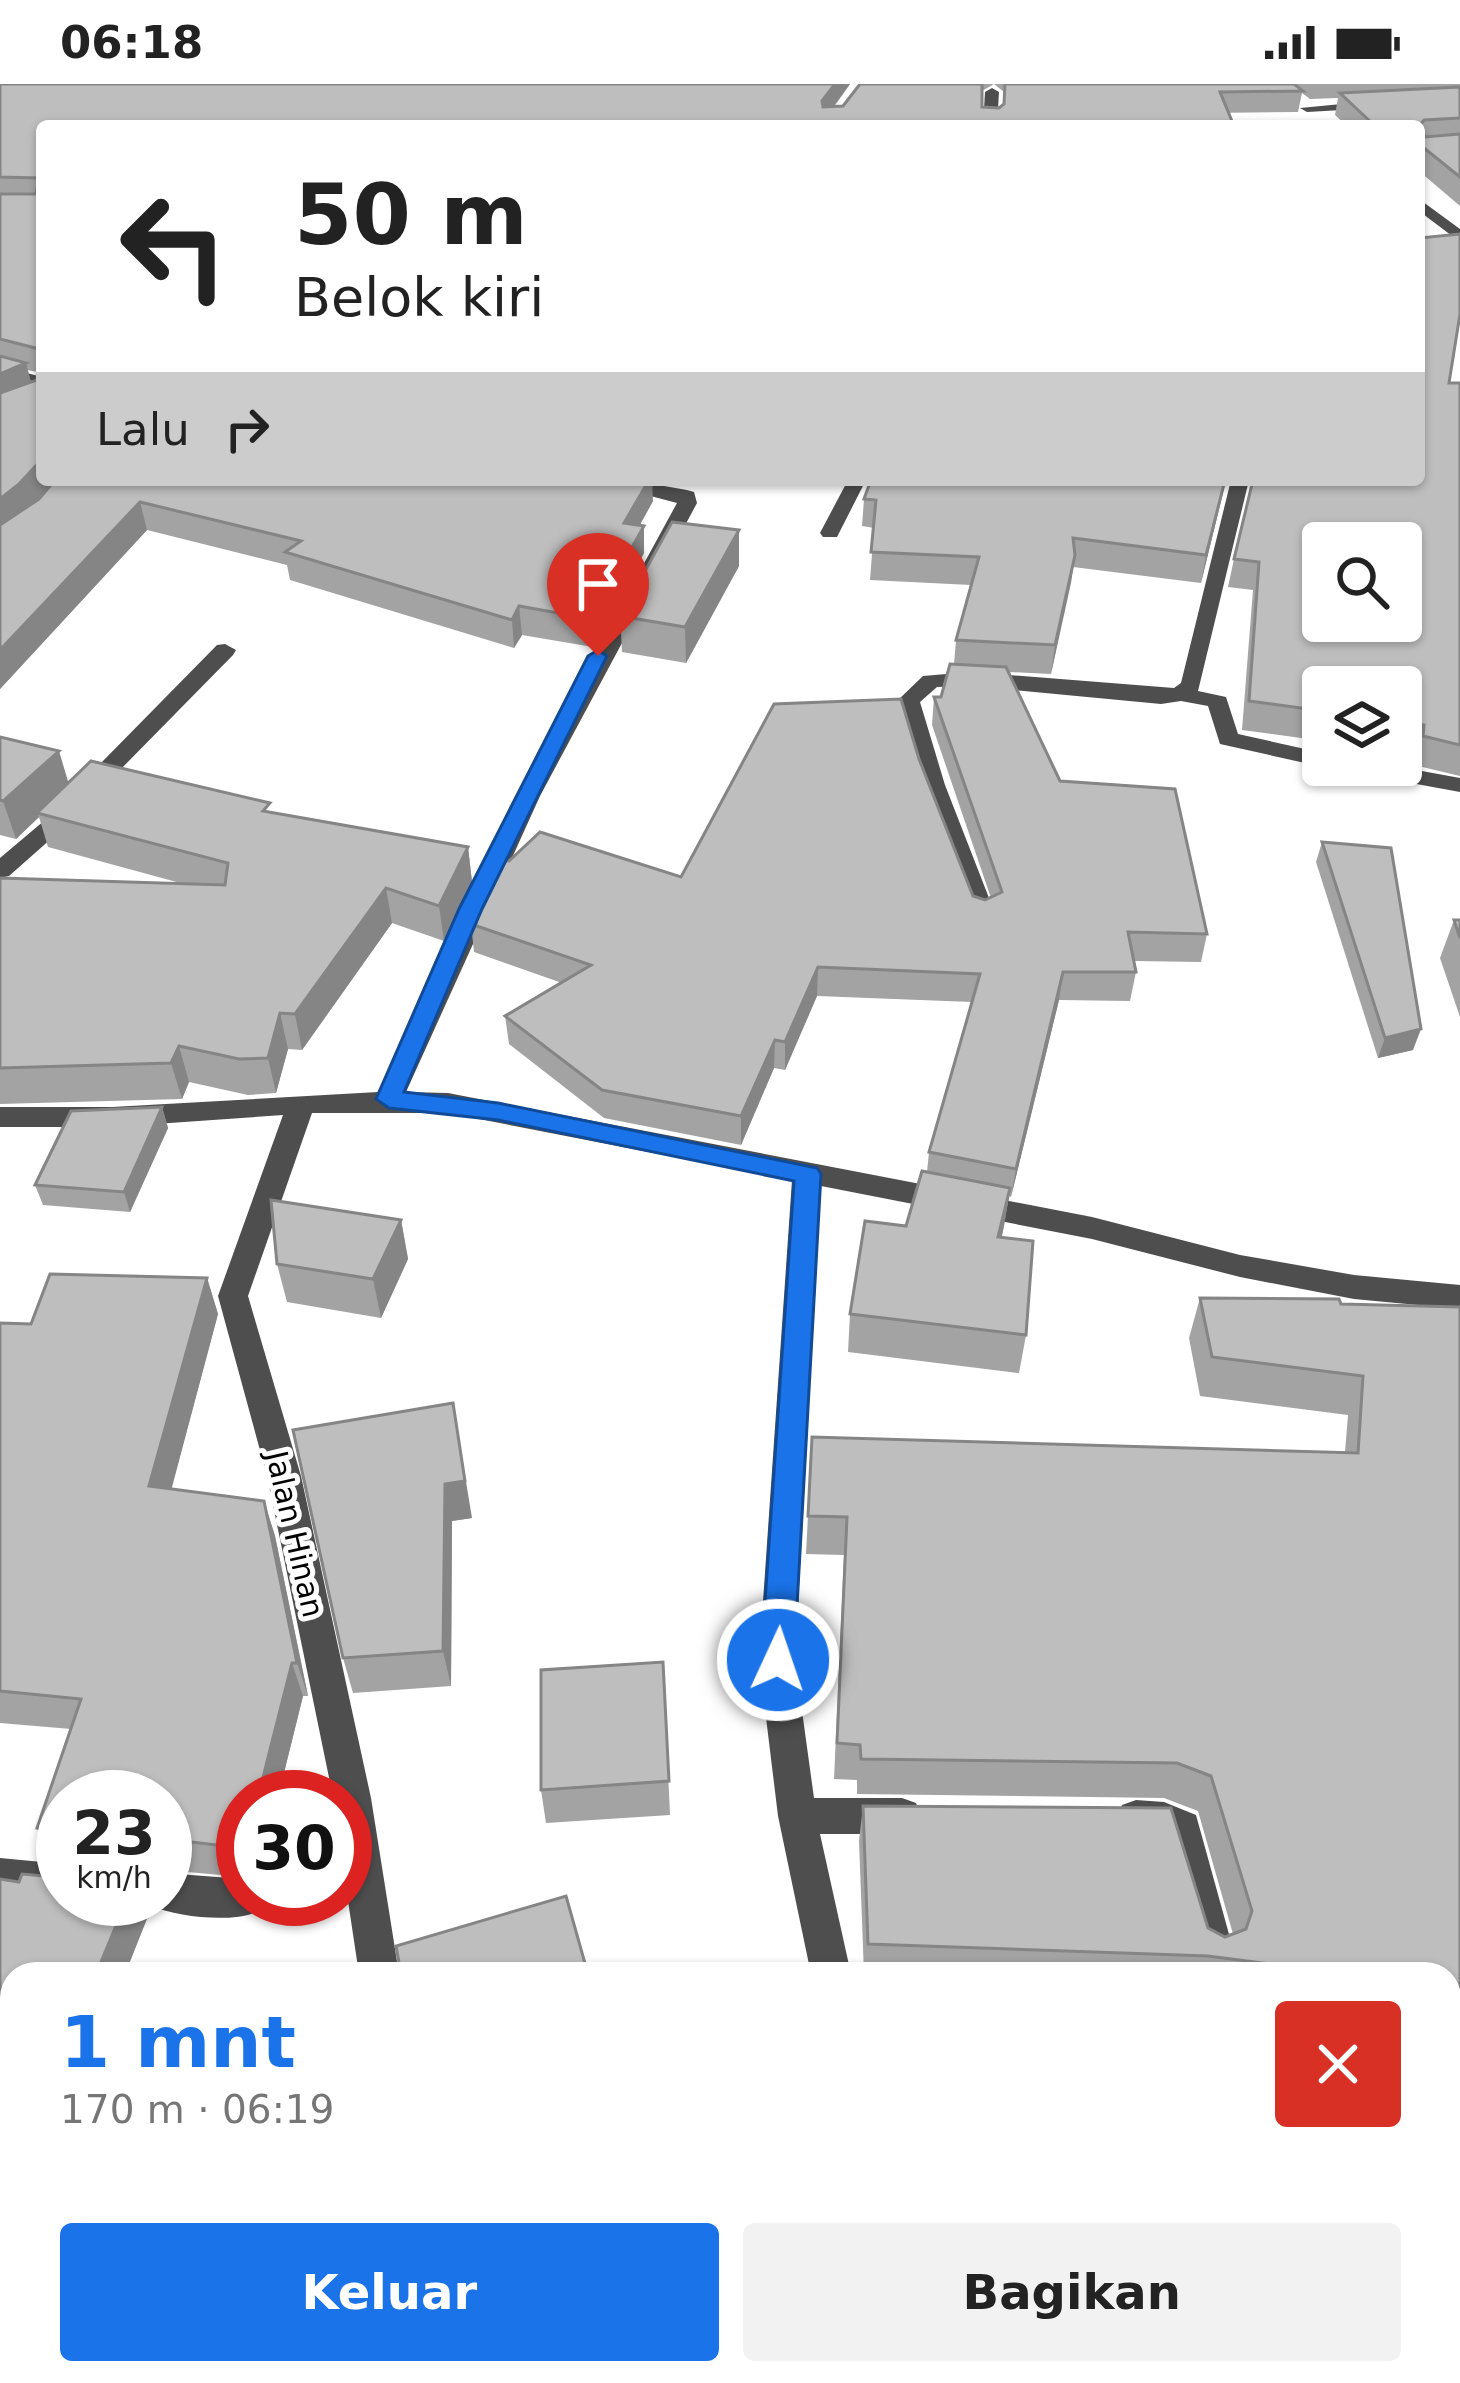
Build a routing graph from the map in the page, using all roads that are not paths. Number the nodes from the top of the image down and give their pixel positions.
1 (992, 92) dead end
2 (1291, 96) edge
3 (1394, 104) edge
4 (1307, 108) junction
5 (990, 120) edge
6 (1322, 120) edge
7 (1460, 214) edge
8 (1426, 216) edge
9 (1460, 237) edge
10 (0, 371) edge
11 (36, 380) edge
12 (639, 486) edge
13 (854, 486) edge
14 (1239, 486) edge
15 (830, 533) dead end
16 (225, 650) dead end
17 (1181, 694) junction
18 (1302, 755) edge
19 (1422, 778) edge
20 (1460, 785) edge
21 (0, 871) edge
22 (983, 916) edge
23 (389, 1099) junction
24 (301, 1105) junction
25 (0, 1117) edge
26 (807, 1174) junction
27 (1460, 1297) edge
28 (346, 1770) edge
29 (797, 1816) junction
30 (936, 1816) edge
31 (1098, 1818) edge
32 (0, 1877) edge
33 (36, 1880) edge
34 (365, 1926) edge
35 (1212, 1945) edge
36 (376, 1962) edge
37 (828, 1962) edge

1 - 5 street
2 - 4 street
3 - 4 street
4 - 6 street
7 - 8 street
8 - 9 street
10 - 11 street
12 - 23 street
13 - 15 street
14 - 17 street
16 - 21 street
17 - 18 street
17 - 22 street
19 - 20 street
23 - 24 street
23 - 26 street
24 - 25 street
24 - 28 street, Jalan Hinan
26 - 27 street
26 - 29 street
29 - 30 street
29 - 37 street
31 - 35 street
32 - 33 street
34 - 36 street, Jalan Hinan

